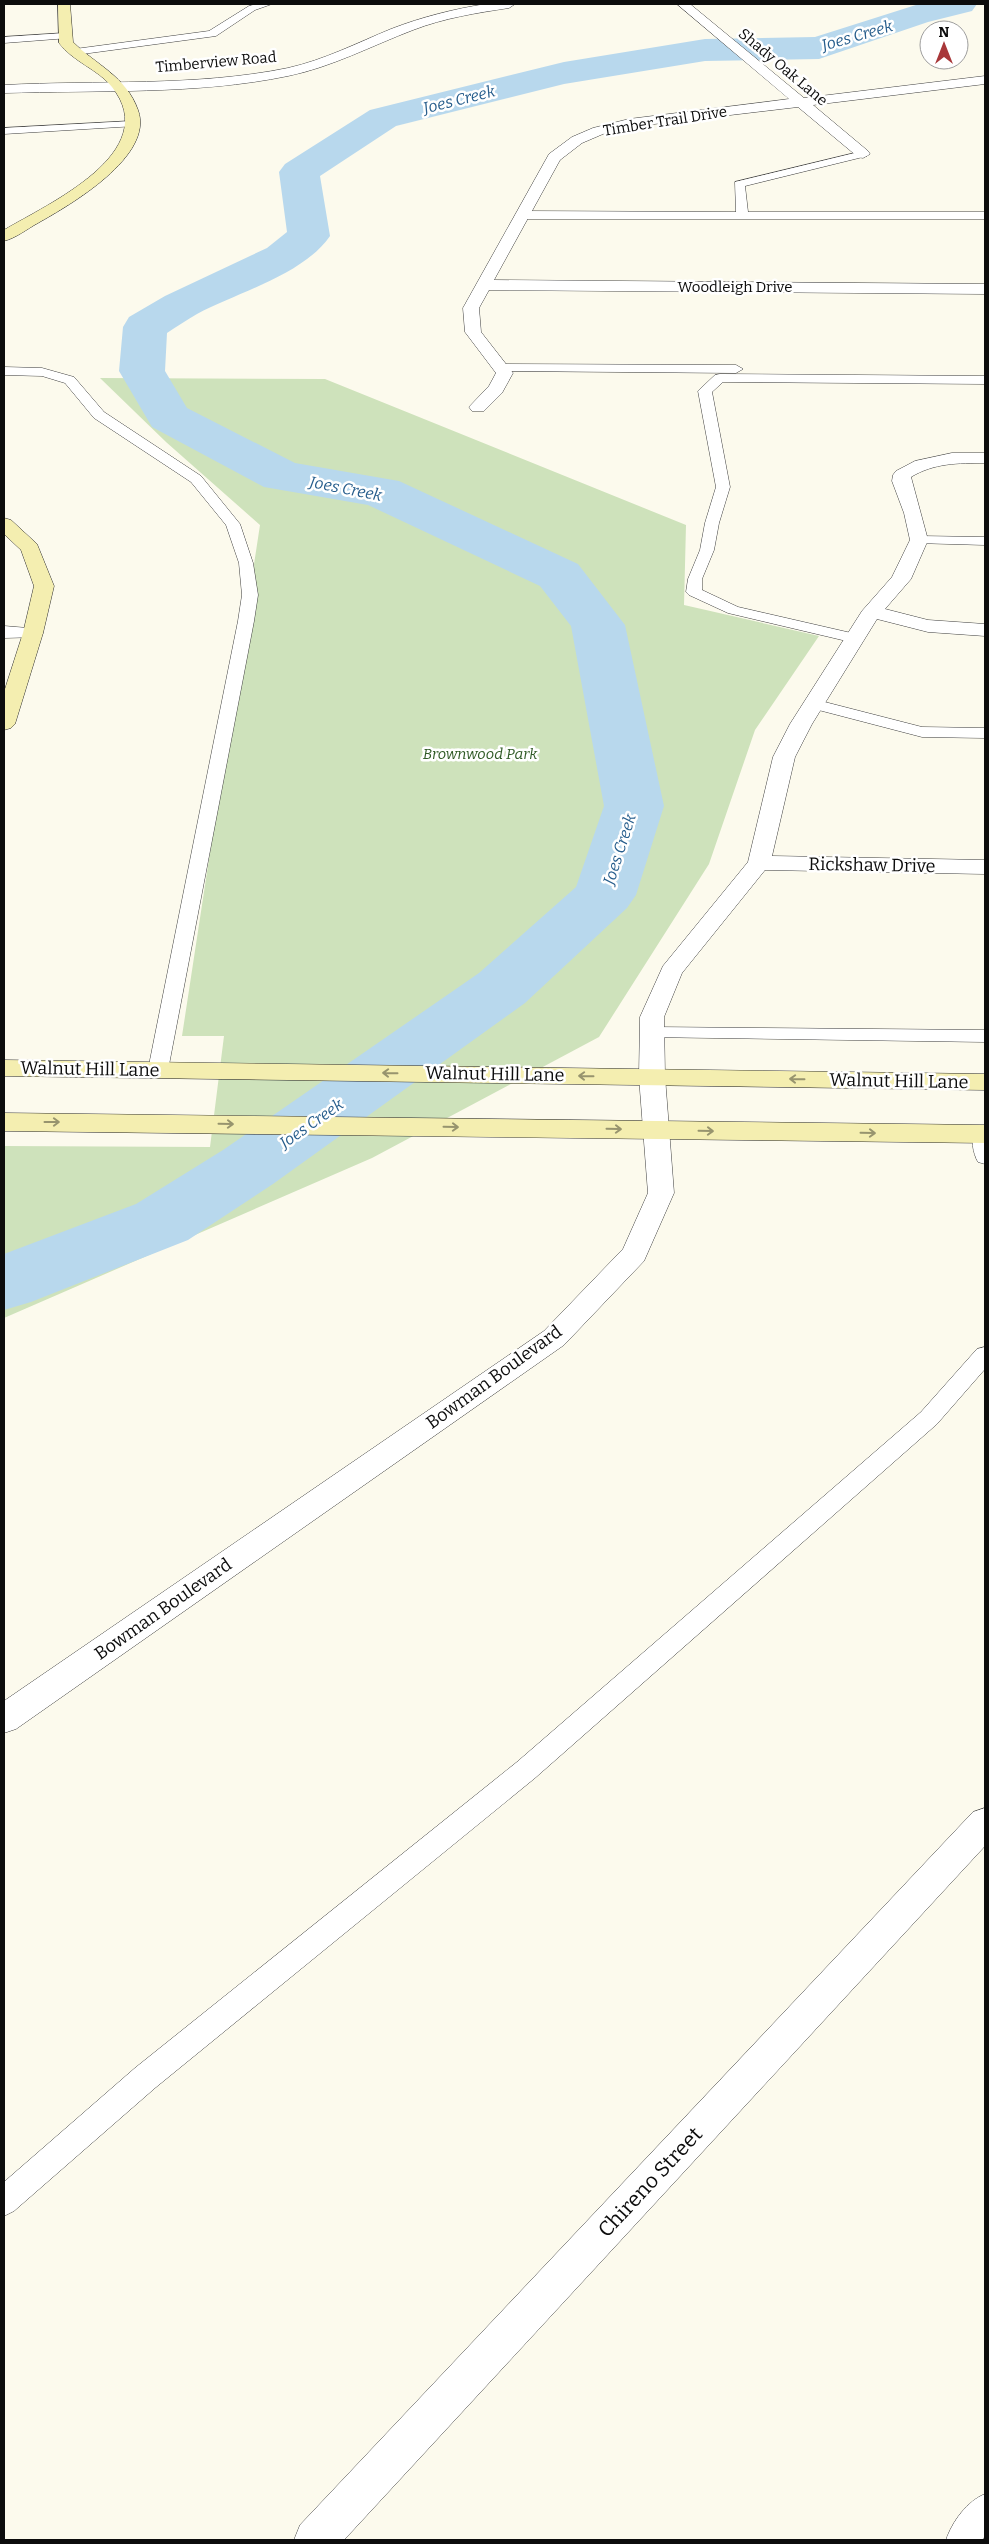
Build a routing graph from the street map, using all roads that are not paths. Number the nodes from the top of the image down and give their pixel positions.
1 (64, 4) edge
2 (267, 4) edge
3 (509, 4) edge
4 (683, 4) edge
5 (65, 36) junction
6 (4, 40) edge
7 (75, 52) junction
8 (985, 80) edge
9 (118, 86) junction
10 (4, 89) edge
11 (801, 103) junction
12 (132, 124) junction
13 (4, 131) edge
14 (863, 154) joint
15 (523, 215) junction
16 (742, 215) junction
17 (985, 216) edge
18 (4, 236) edge
19 (486, 285) junction
20 (985, 289) edge
21 (502, 368) junction
22 (4, 371) edge
23 (985, 371) edge
24 (985, 380) edge
25 (478, 407) dead end
26 (985, 458) edge
27 (4, 524) edge
28 (919, 540) junction
29 (985, 541) edge
30 (872, 611) junction
31 (985, 630) edge
32 (4, 632) edge
33 (33, 633) junction
34 (855, 638) junction
35 (813, 704) junction
36 (4, 724) edge
37 (985, 733) edge
38 (759, 863) junction
39 (985, 868) edge
40 (652, 1033) junction
41 (985, 1036) edge
42 (4, 1068) edge
43 (158, 1070) junction
44 (652, 1077) junction
45 (985, 1082) edge
46 (4, 1122) edge
47 (657, 1130) junction
48 (984, 1142) edge
49 (985, 1355) edge
50 (4, 1719) edge
51 (985, 1823) edge
52 (4, 2202) edge
53 (985, 2510) edge
54 (315, 2540) edge
55 (962, 2540) edge

1 - 5 main road
2 - 7 lane
3 - 9 street, Timberview Road
4 - 11 street, Shady Oak Lane
5 - 6 lane
5 - 7 main road
7 - 9 main road
8 - 11 street, Timber Trail Drive
9 - 10 street, Timberview Road
9 - 12 main road
11 - 14 street, Shady Oak Lane
11 - 15 street, Timber Trail Drive
12 - 13 lane
12 - 18 main road
14 - 16 lane
15 - 16 lane
15 - 19 street, Timber Trail Drive
16 - 17 lane
19 - 20 street, Woodleigh Drive
19 - 21 street, Timber Trail Drive
21 - 23 lane
21 - 25 street
22 - 43 lane
24 - 34 lane
26 - 28 street
27 - 33 main road
28 - 29 lane
28 - 30 street, Bowman Boulevard
30 - 31 street
30 - 34 street, Bowman Boulevard
32 - 33 street
33 - 36 main road
34 - 35 street, Bowman Boulevard
35 - 37 lane
35 - 38 street, Bowman Boulevard
38 - 39 street, Rickshaw Drive
38 - 40 street, Bowman Boulevard
40 - 41 lane
40 - 44 street, Bowman Boulevard
42 - 43 main road, Walnut Hill Lane
44 -> 43 main road, Walnut Hill Lane
45 -> 44 main road, Walnut Hill Lane
44 - 47 street, Bowman Boulevard
46 -> 47 main road
47 -> 48 main road
47 - 50 street, Bowman Boulevard
49 - 52 lane
51 - 54 street, Chireno Street
53 - 55 lane

